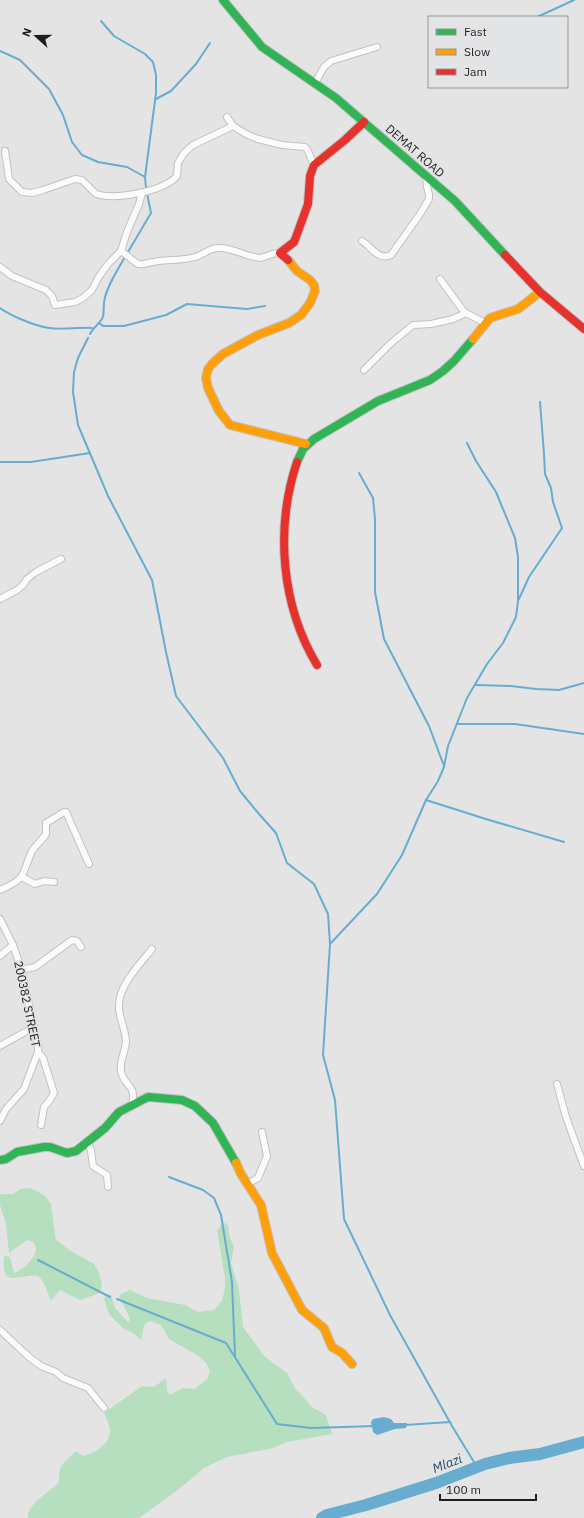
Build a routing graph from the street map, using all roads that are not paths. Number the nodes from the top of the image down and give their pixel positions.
1 (223, 0) edge
2 (377, 47) dead end
3 (315, 83) junction
4 (227, 117) dead end
5 (364, 122) junction
6 (233, 126) junction
7 (5, 151) dead end
8 (314, 165) junction
9 (426, 176) junction
10 (142, 193) junction
11 (362, 241) dead end
12 (121, 251) junction
13 (280, 253) junction
14 (0, 267) edge
15 (440, 279) dead end
16 (540, 292) junction
17 (466, 313) junction
18 (485, 323) junction
19 (584, 329) edge
20 (364, 370) dead end
21 (306, 444) junction
22 (61, 559) dead end
23 (0, 599) edge
24 (316, 665) dead end
25 (89, 864) dead end
26 (22, 877) junction
27 (54, 882) dead end
28 (0, 890) edge
29 (0, 919) edge
30 (13, 945) junction
31 (81, 947) dead end
32 (152, 949) dead end
33 (0, 956) edge
34 (22, 970) junction
35 (34, 1027) junction
36 (0, 1046) edge
37 (38, 1052) junction
38 (557, 1084) dead end
39 (132, 1105) junction
40 (2, 1111) edge
41 (0, 1121) edge
42 (41, 1125) dead end
43 (262, 1132) dead end
44 (88, 1142) junction
45 (0, 1160) edge
46 (584, 1166) edge
47 (247, 1184) junction
48 (108, 1187) dead end
49 (0, 1330) edge
50 (352, 1364) dead end
51 (104, 1408) dead end

1 - 3 street, DEMAT ROAD
2 - 3 street
3 - 5 street, DEMAT ROAD
4 - 6 street
5 - 8 street
5 - 9 street, DEMAT ROAD
6 - 8 street
6 - 10 street
7 - 10 street
8 - 13 street
9 - 11 street
9 - 16 street, DEMAT ROAD
10 - 12 street
12 - 13 street
12 - 14 street
13 - 21 street
15 - 17 street
16 - 18 street
16 - 19 street, DEMAT ROAD
17 - 18 street
17 - 20 street
18 - 21 street
21 - 24 street
22 - 23 street
25 - 26 street
26 - 27 street
26 - 28 street
29 - 30 street, 200382 STREET
30 - 33 street
30 - 34 street, 200382 STREET
31 - 34 street
32 - 39 street
34 - 35 street, 200382 STREET
35 - 36 street
35 - 37 street, 200382 STREET
37 - 40 street, 200382 STREET
37 - 42 street
38 - 46 street
39 - 44 street
39 - 47 street
40 - 41 street
43 - 47 street
44 - 45 street
44 - 48 street
47 - 50 street
49 - 51 street

